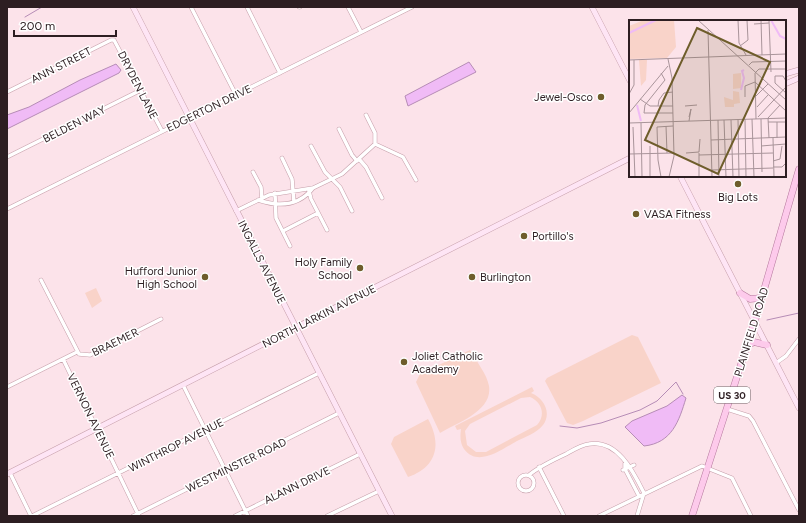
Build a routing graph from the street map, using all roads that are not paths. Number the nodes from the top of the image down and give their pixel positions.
1 (133, 7) edge
2 (191, 7) edge
3 (247, 7) edge
4 (348, 7) edge
5 (412, 7) edge
6 (592, 7) edge
7 (404, 9) edge
8 (361, 32) junction
9 (114, 40) joint
10 (799, 70) edge
11 (280, 73) junction
12 (786, 74) edge
13 (799, 78) edge
14 (629, 79) edge
15 (786, 84) edge
16 (141, 90) junction
17 (7, 92) edge
18 (236, 95) junction
19 (366, 115) dead end
20 (190, 118) junction
21 (338, 129) dead end
22 (162, 132) junction
23 (375, 144) junction
24 (311, 146) dead end
25 (7, 157) edge
26 (282, 158) dead end
27 (629, 159) edge
28 (358, 160) junction
29 (799, 169) edge
30 (253, 172) dead end
31 (681, 177) edge
32 (333, 180) junction
33 (416, 180) dead end
34 (311, 188) junction
35 (293, 191) junction
36 (275, 193) junction
37 (309, 193) junction
38 (382, 198) dead end
39 (261, 200) junction
40 (294, 202) junction
41 (275, 205) junction
42 (7, 209) edge
43 (236, 210) junction
44 (352, 211) dead end
45 (318, 213) junction
46 (282, 230) junction
47 (326, 230) dead end
48 (290, 246) dead end
49 (41, 280) dead end
50 (740, 293) junction
51 (761, 298) junction
52 (160, 319) dead end
53 (755, 321) junction
54 (296, 328) junction
55 (799, 339) edge
56 (767, 345) junction
57 (746, 346) junction
58 (77, 352) junction
59 (63, 359) junction
60 (776, 362) junction
61 (319, 374) junction
62 (183, 385) junction
63 (7, 387) edge
64 (799, 408) edge
65 (727, 409) junction
66 (339, 413) junction
67 (97, 429) junction
68 (205, 430) junction
69 (360, 454) junction
70 (625, 463) junction
71 (632, 466) junction
72 (539, 467) junction
73 (707, 469) junction
74 (624, 470) junction
75 (225, 471) junction
76 (8, 474) edge
77 (119, 474) junction
78 (529, 475) junction
79 (379, 490) junction
80 (644, 494) junction
81 (639, 496) junction
82 (799, 510) edge
83 (245, 511) junction
84 (139, 515) edge
85 (32, 516) edge
86 (133, 516) edge
87 (235, 516) edge
88 (248, 516) edge
89 (327, 516) edge
90 (392, 516) edge
91 (564, 516) edge
92 (599, 516) edge
93 (636, 516) edge
94 (692, 516) edge
95 (751, 516) edge

1 - 20 main road, INGALLS AVENUE
2 - 18 street
3 - 11 street
4 - 8 street
5 - 7 street, EDGERTON DRIVE
6 - 14 main road
7 - 8 street, EDGERTON DRIVE
8 - 11 street, EDGERTON DRIVE
9 - 16 street, DRYDEN LANE
9 - 17 street, ANN STREET
10 - 12 main road
11 - 18 street, EDGERTON DRIVE
13 - 15 main road
16 - 22 street, DRYDEN LANE
16 - 25 street, BELDEN WAY
18 - 20 street, EDGERTON DRIVE
19 - 23 street
20 - 22 street, EDGERTON DRIVE
20 - 43 main road, INGALLS AVENUE
21 - 28 street
22 - 42 street, EDGERTON DRIVE
23 - 28 street
23 - 33 street
24 - 32 street
26 - 35 street
27 - 54 main road, NORTH LARKIN AVENUE
28 - 32 street
28 - 38 street
29 - 51 main road, PLAINFIELD ROAD / US 30
30 - 39 street
31 - 50 main road
32 - 34 street
32 - 44 street
34 - 35 street
34 - 37 street
35 - 36 street
35 - 40 street
36 - 39 street
36 - 41 street
37 - 40 street
37 - 45 street
39 - 41 street
39 - 43 street
40 - 41 street
41 - 46 street
43 - 54 main road, INGALLS AVENUE
45 - 46 street
45 - 47 street
46 - 48 street
49 - 58 street, BRAEMER
50 - 51 main road
50 - 53 main road
51 - 53 main road, PLAINFIELD ROAD / US 30
52 - 58 street, BRAEMER
53 - 56 main road
53 - 57 main road, PLAINFIELD ROAD / US 30
54 - 61 main road, INGALLS AVENUE
54 - 62 main road, NORTH LARKIN AVENUE
55 - 60 street
56 - 57 main road
56 - 60 main road
57 - 65 main road, PLAINFIELD ROAD / US 30
58 - 59 street
59 - 63 street
59 - 67 street, VERNON AVENUE
60 - 64 main road
61 - 66 main road, INGALLS AVENUE
61 - 68 street, WINTHROP AVENUE
62 - 67 main road, NORTH LARKIN AVENUE
62 - 68 street
65 - 73 main road, PLAINFIELD ROAD / US 30
65 - 82 street
66 - 69 main road, INGALLS AVENUE
66 - 75 street, WESTMINSTER ROAD
67 - 76 main road, NORTH LARKIN AVENUE
67 - 77 street, VERNON AVENUE
68 - 75 street
68 - 77 street, WINTHROP AVENUE
69 - 79 main road, INGALLS AVENUE
69 - 83 street, ALANN DRIVE
70 - 71 street
70 - 72 street
70 - 74 street
71 - 74 street
71 - 80 street
72 - 78 street
72 - 91 street
73 - 80 street
73 - 94 main road, PLAINFIELD ROAD / US 30
73 - 95 street
74 - 81 street
75 - 83 street
75 - 84 street, WESTMINSTER ROAD
76 - 85 street
77 - 84 street, VERNON AVENUE
77 - 85 street, WINTHROP AVENUE
78 - 78 street
79 - 89 street
79 - 90 main road, INGALLS AVENUE
80 - 81 street
80 - 93 street
81 - 92 street
83 - 87 street, ALANN DRIVE
83 - 88 street
84 - 86 street, WESTMINSTER ROAD

